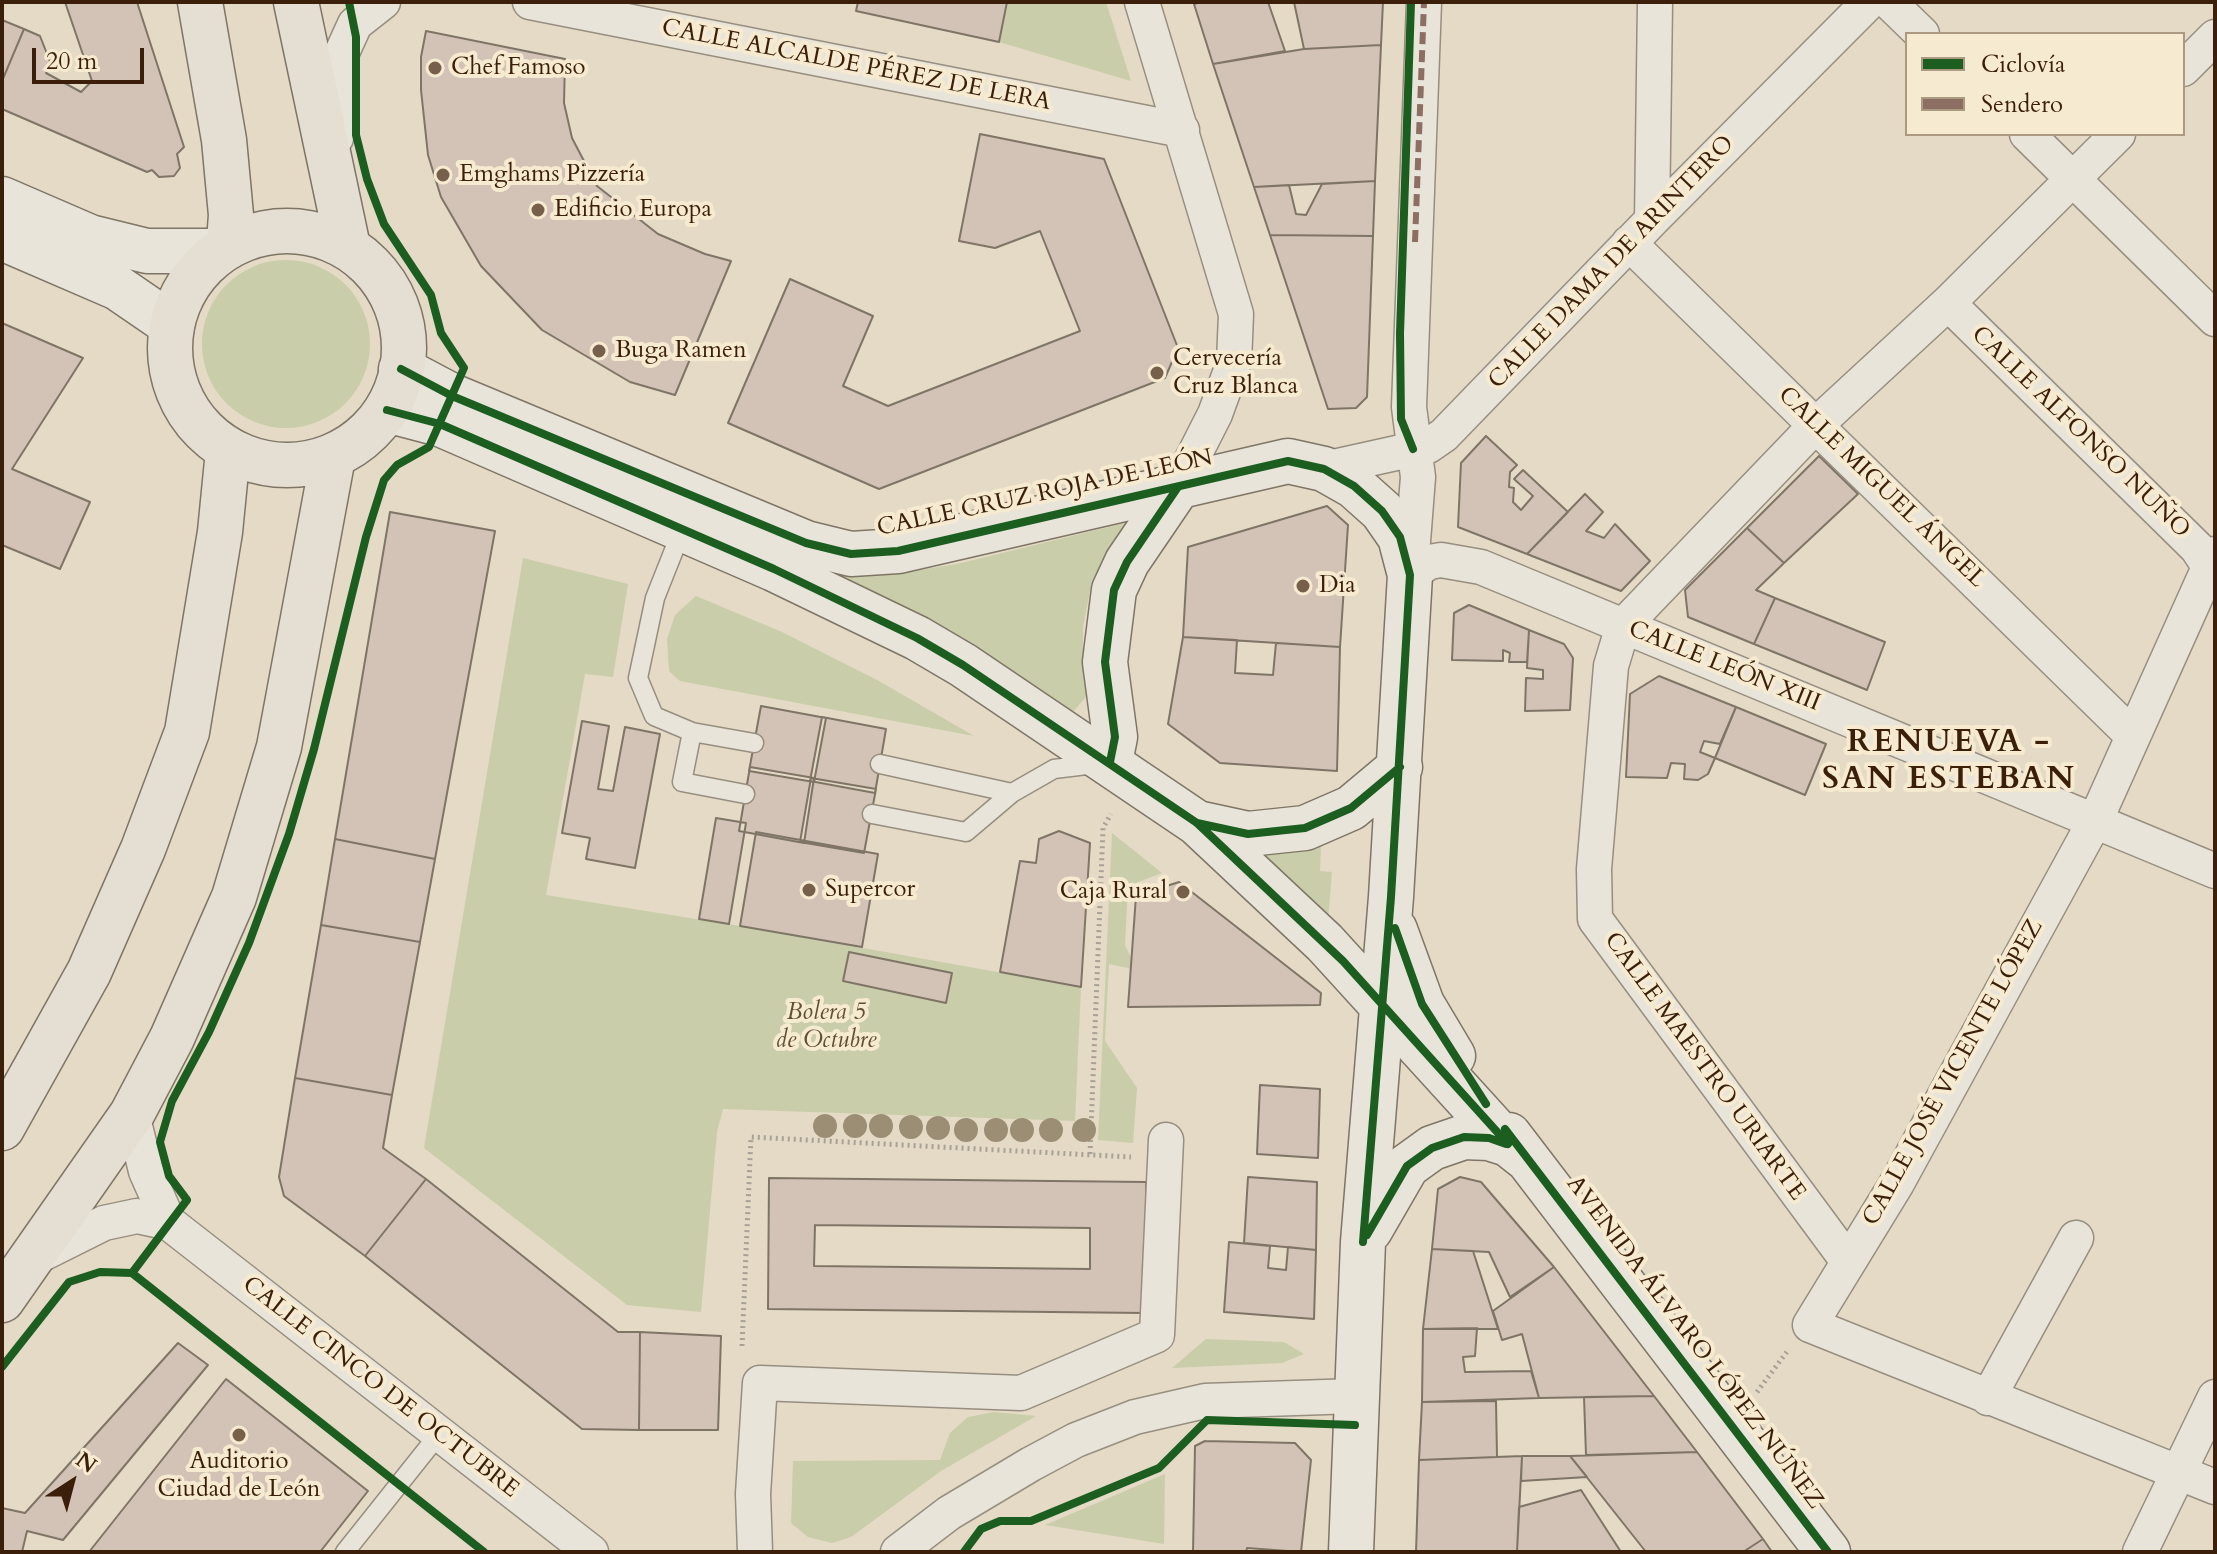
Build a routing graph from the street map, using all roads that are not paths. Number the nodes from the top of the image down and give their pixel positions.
1 (200, 2) edge
2 (296, 2) edge
3 (383, 2) edge
4 (530, 2) edge
5 (1142, 2) edge
6 (1424, 2) edge
7 (1655, 2) edge
8 (1869, 2) edge
9 (1889, 2) edge
10 (1920, 32) edge
11 (2215, 37) edge
12 (2185, 67) edge
13 (1182, 130) junction
14 (2029, 136) edge
15 (2116, 136) edge
16 (2074, 179) junction
17 (335, 186) junction
18 (2, 199) edge
19 (1640, 232) junction
20 (2, 238) edge
21 (224, 247) junction
22 (348, 247) junction
23 (1948, 303) junction
24 (2215, 319) edge
25 (172, 325) junction
26 (401, 369) junction
27 (387, 410) junction
28 (1817, 424) junction
29 (1413, 449) junction
30 (228, 451) junction
31 (333, 457) junction
32 (1324, 469) junction
33 (1178, 487) junction
34 (682, 530) junction
35 (2212, 560) edge
36 (1410, 575) junction
37 (1623, 626) junction
38 (1047, 721) junction
39 (692, 732) junction
40 (2132, 735) junction
41 (754, 743) dead end
42 (1110, 762) junction
43 (880, 764) dead end
44 (1400, 767) junction
45 (1054, 769) junction
46 (1012, 793) junction
47 (745, 794) dead end
48 (872, 814) dead end
49 (2096, 819) junction
50 (1197, 823) junction
51 (2215, 871) edge
52 (1391, 897) junction
53 (1382, 1006) junction
54 (132, 1114) junction
55 (2, 1128) edge
56 (1166, 1140) dead end
57 (1518, 1152) junction
58 (169, 1223) junction
59 (2076, 1238) dead end
60 (1363, 1242) junction
61 (34, 1258) junction
62 (1847, 1260) junction
63 (2, 1300) edge
64 (1356, 1396) junction
65 (2215, 1397) edge
66 (1988, 1398) junction
67 (439, 1434) junction
68 (2180, 1473) junction
69 (2215, 1487) edge
70 (753, 1494) junction
71 (345, 1552) edge
72 (591, 1552) edge
73 (736, 1552) edge
74 (755, 1552) edge
75 (782, 1552) edge
76 (898, 1552) edge
77 (1351, 1552) edge
78 (1828, 1552) edge
79 (2140, 1552) edge

1 - 21 main road
2 - 17 main road
3 - 17 street
4 - 13 street, CALLE ALCALDE PÉREZ DE LERA
5 - 13 street
6 - 29 street
7 - 19 street
8 - 19 street, CALLE DAMA DE ARINTERO
9 - 10 street
11 - 12 street
13 - 33 street
14 - 16 street
15 - 16 street
16 - 23 street
16 - 24 street
17 - 22 main road
18 - 21 main road
19 - 28 street, CALLE MIGUEL ÁNGEL
19 - 29 street, CALLE DAMA DE ARINTERO
20 - 25 main road
21 - 22 main road
21 - 25 main road
22 - 26 main road
23 - 28 street
23 - 35 street, CALLE ALFONSO NUÑO
25 - 30 main road
26 - 27 main road
26 - 33 main road, CALLE CRUZ ROJA DE LEÓN
27 - 31 main road
27 - 34 main road
28 - 37 street
28 - 40 street, CALLE MIGUEL ÁNGEL
29 - 32 street, CALLE DAMA DE ARINTERO
29 - 36 street
30 - 31 main road
30 - 55 main road
31 - 54 main road
32 - 33 main road, CALLE CRUZ ROJA DE LEÓN
32 - 36 main road, CALLE CRUZ ROJA DE LEÓN
33 - 42 main road
34 - 38 main road
34 - 39 lane
35 - 40 street, CALLE JOSÉ VICENTE LÓPEZ
36 - 37 street, CALLE LEÓN XIII
36 - 44 main road, CALLE CRUZ ROJA DE LEÓN
37 - 49 street, CALLE LEÓN XIII
37 - 62 street, CALLE MAESTRO URIARTE
38 - 42 main road
38 - 45 lane
39 - 41 lane
39 - 47 lane
40 - 49 street, CALLE JOSÉ VICENTE LÓPEZ
42 - 45 lane
42 - 50 main road
43 - 46 lane
44 - 50 main road
44 - 52 main road, CALLE CRUZ ROJA DE LEÓN
45 - 46 lane
46 - 48 lane
49 - 51 street, CALLE LEÓN XIII
49 - 62 street, CALLE JOSÉ VICENTE LÓPEZ
50 - 53 main road
52 - 53 main road
52 - 57 main road, AVENIDA ÁLVARO LÓPEZ NÚÑEZ
53 - 57 main road, AVENIDA ÁLVARO LÓPEZ NÚÑEZ
53 - 60 main road
54 - 58 street, CALLE CINCO DE OCTUBRE
54 - 61 main road
56 - 70 street
57 - 60 main road
57 - 78 main road, AVENIDA ÁLVARO LÓPEZ NÚÑEZ
58 - 61 street
58 - 67 street, CALLE CINCO DE OCTUBRE
59 - 66 street
60 - 64 main road
61 - 63 main road
62 - 66 street, CALLE JOSÉ VICENTE LÓPEZ
64 - 76 street
64 - 77 main road
65 - 68 street
66 - 68 street
67 - 71 lane
67 - 72 street, CALLE CINCO DE OCTUBRE
68 - 69 street
68 - 79 street
70 - 73 street
70 - 74 street
70 - 75 street

